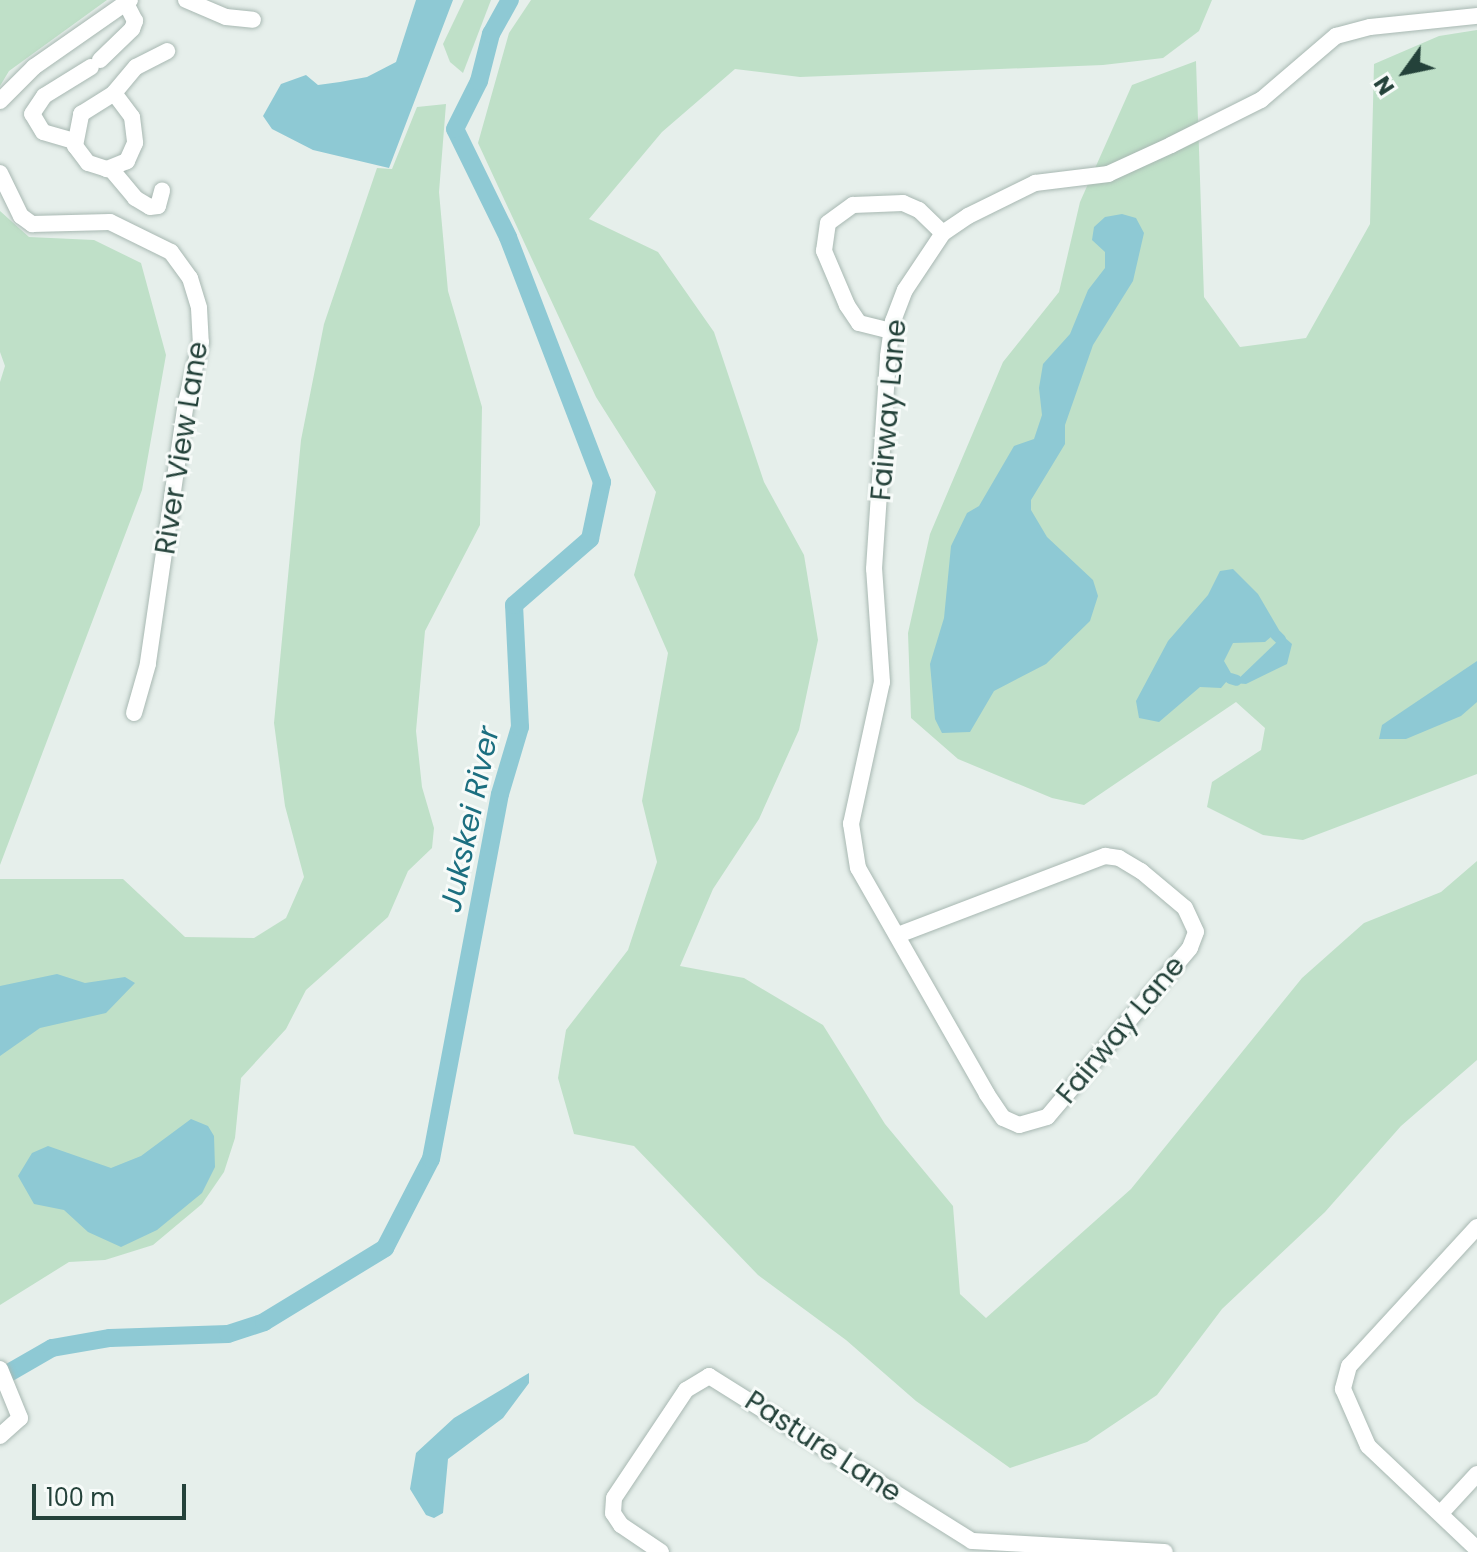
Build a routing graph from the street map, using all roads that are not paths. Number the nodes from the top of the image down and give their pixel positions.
1 (186, 0) edge
2 (128, 2) edge
3 (1477, 16) edge
4 (253, 20) dead end
5 (167, 51) dead end
6 (114, 93) junction
7 (0, 101) edge
8 (74, 141) junction
9 (111, 169) junction
10 (0, 173) edge
11 (162, 191) dead end
12 (943, 233) junction
13 (891, 331) junction
14 (134, 713) dead end
15 (898, 935) junction
16 (1477, 1227) edge
17 (0, 1369) edge
18 (0, 1436) edge
19 (1477, 1474) edge
20 (1441, 1513) junction
21 (1477, 1549) edge
22 (661, 1552) edge
23 (1165, 1552) edge

1 - 4 street
2 - 7 street
2 - 8 street
3 - 12 street, Fairway Lane
5 - 6 street
6 - 8 street
6 - 9 street
8 - 9 street
9 - 11 street
10 - 14 street, River View Lane
12 - 13 street, Fairway Lane
12 - 13 street
13 - 15 street, Fairway Lane
15 - 15 street, Fairway Lane
16 - 20 street
17 - 18 street
19 - 20 street
20 - 21 street
22 - 23 street, Pasture Lane

